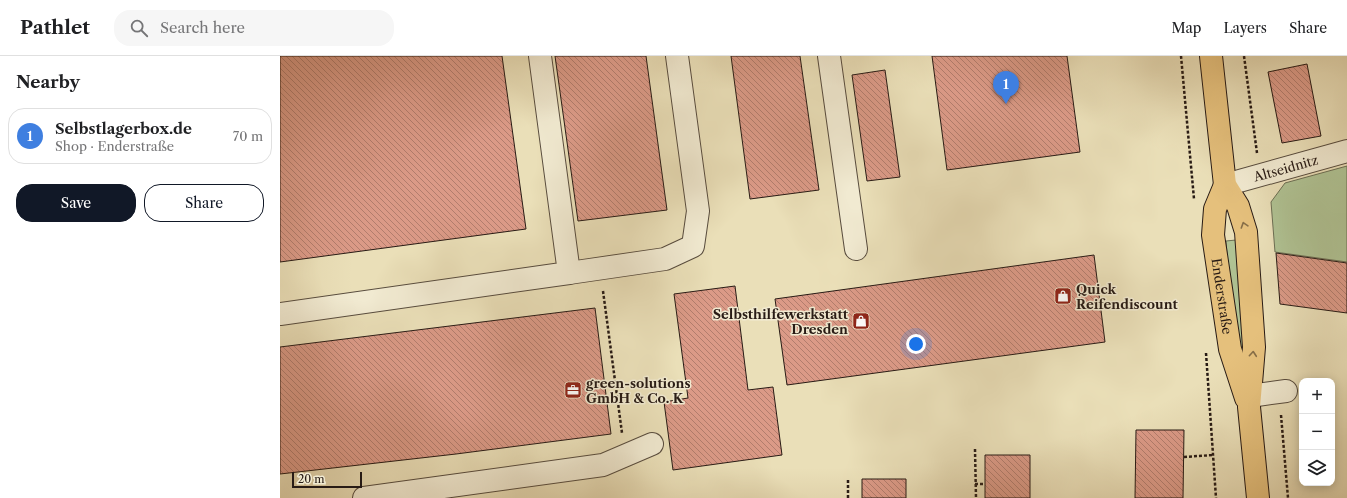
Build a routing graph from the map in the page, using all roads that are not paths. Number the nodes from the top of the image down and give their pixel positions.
1 (540, 56) edge
2 (677, 56) edge
3 (829, 56) edge
4 (1211, 56) edge
5 (1347, 151) edge
6 (1225, 185) junction
7 (856, 249) dead end
8 (569, 273) junction
9 (280, 314) edge
10 (1286, 391) dead end
11 (1249, 401) junction
12 (652, 444) dead end
13 (364, 498) edge
14 (1258, 498) edge

1 - 8 street
2 - 8 street
3 - 7 street
4 - 6 main road, Enderstraße
5 - 6 street, Altseidnitz
11 -> 6 main road, Enderstraße
6 - 11 main road, Enderstraße
8 - 9 street
10 - 11 street
11 - 14 main road, Enderstraße
12 - 13 street

